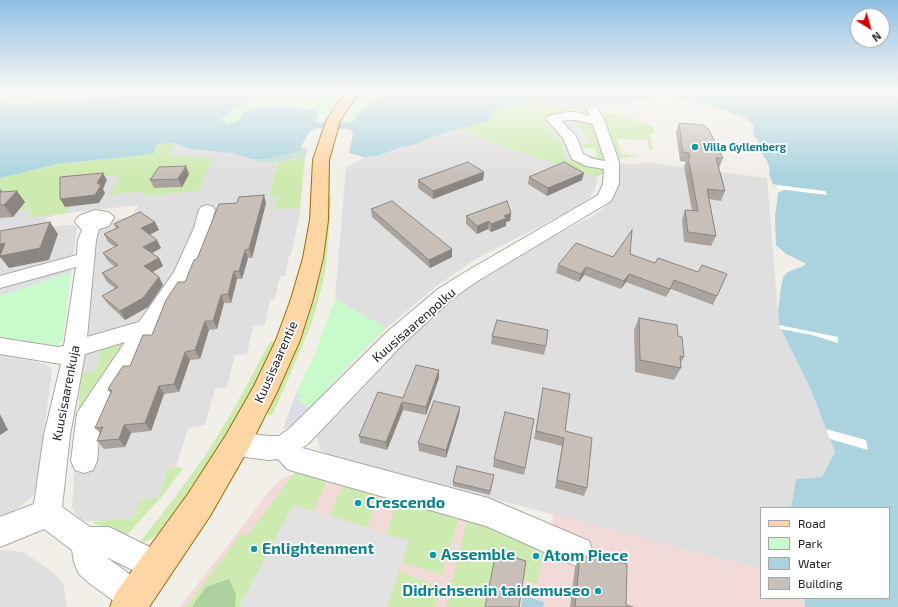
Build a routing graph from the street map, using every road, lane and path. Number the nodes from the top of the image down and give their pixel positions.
1 (335, 119) edge
2 (552, 119) edge
3 (600, 119) edge
4 (612, 166) junction
5 (207, 210) dead end
6 (92, 226) dead end
7 (86, 258) junction
8 (0, 282) edge
9 (145, 328) junction
10 (0, 346) edge
11 (74, 351) junction
12 (236, 444) junction
13 (283, 447) junction
14 (84, 460) dead end
15 (47, 513) junction
16 (0, 532) edge
17 (85, 542) junction
18 (578, 552) dead end
19 (157, 567) junction
20 (131, 602) edge

1 - 12 main road, Kuusisaarentie
2 - 4 street, Kuusisaarenpolku
3 - 4 street, Kuusisaarenpolku
4 - 13 street, Kuusisaarenpolku
5 - 9 street
6 - 7 street, Kuusisaarenkuja
7 - 8 street
7 - 11 street, Kuusisaarenkuja
9 - 11 street
9 - 14 street
10 - 11 street
11 - 15 street, Kuusisaarenkuja
12 - 13 street
12 - 19 main road, Kuusisaarentie
13 - 18 street
15 - 16 street
15 - 17 street
17 - 19 street
17 - 20 street
19 - 20 main road, Kuusisaarentie

